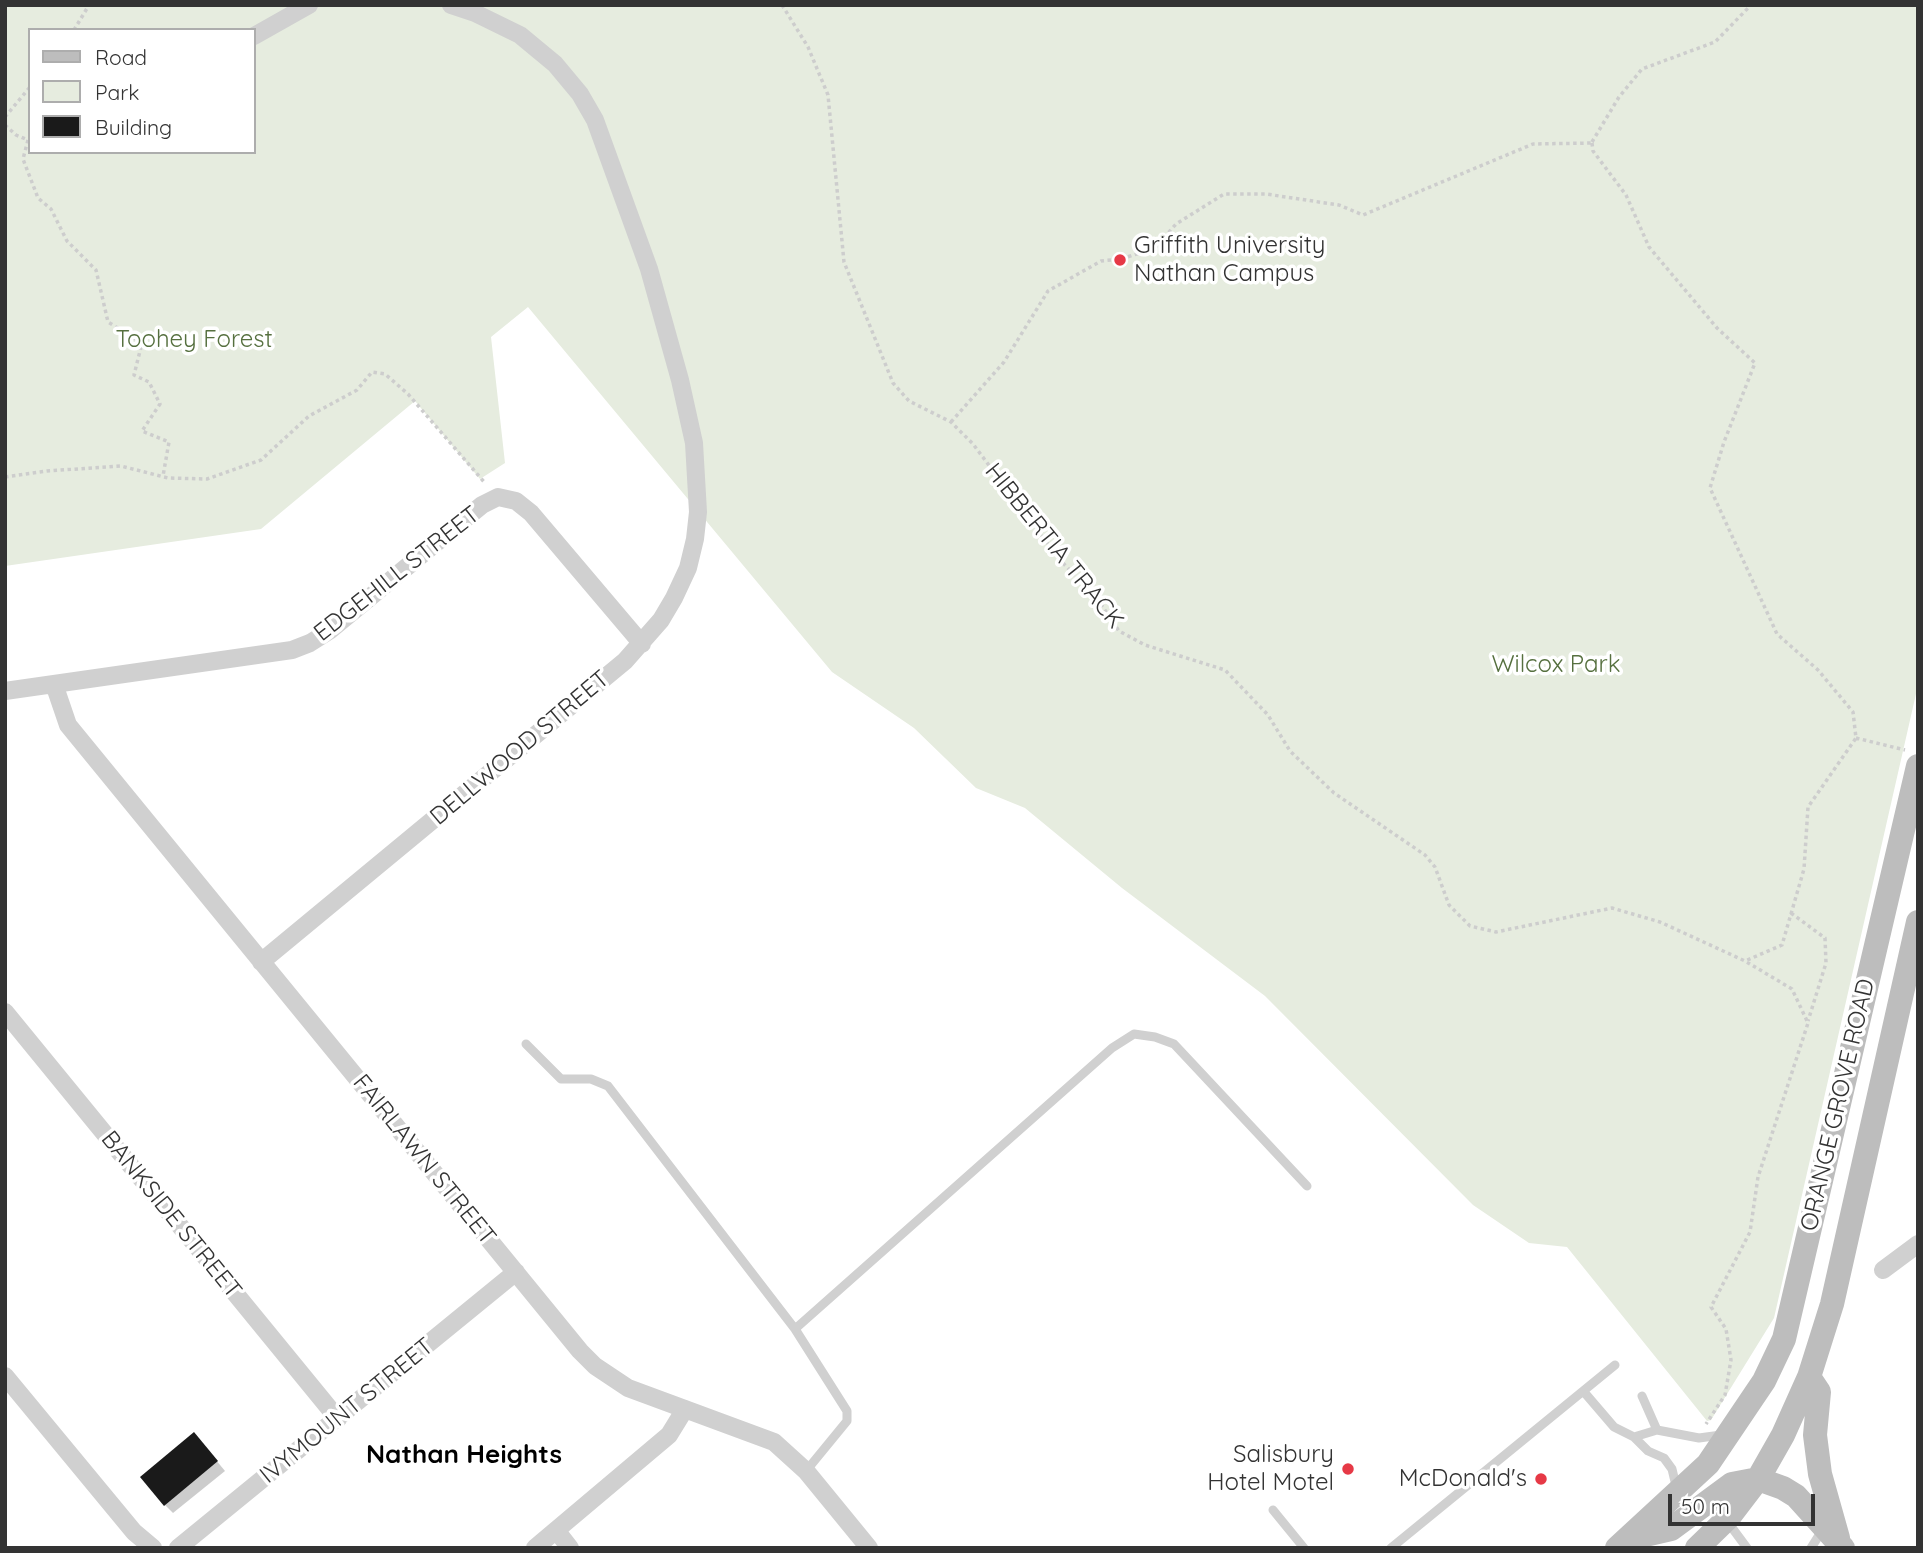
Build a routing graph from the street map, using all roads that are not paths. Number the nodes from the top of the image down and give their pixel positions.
1 (309, 5) edge
2 (451, 5) edge
3 (256, 35) edge
4 (642, 644) junction
5 (54, 684) junction
6 (5, 691) edge
7 (1918, 766) edge
8 (1918, 922) edge
9 (261, 962) junction
10 (5, 1012) edge
11 (526, 1044) dead end
12 (1307, 1186) dead end
13 (1918, 1244) edge
14 (1883, 1270) dead end
15 (516, 1272) junction
16 (795, 1329) junction
17 (1615, 1365) dead end
18 (5, 1376) edge
19 (1809, 1377) junction
20 (1584, 1392) junction
21 (1642, 1396) dead end
22 (685, 1409) junction
23 (338, 1419) junction
24 (1657, 1430) junction
25 (1730, 1434) junction
26 (1634, 1437) junction
27 (806, 1471) junction
28 (1758, 1479) junction
29 (1678, 1494) junction
30 (1273, 1510) dead end
31 (1726, 1520) junction
32 (556, 1530) junction
33 (1836, 1539) edge
34 (1622, 1543) edge
35 (153, 1548) edge
36 (178, 1548) edge
37 (535, 1548) edge
38 (570, 1548) edge
39 (869, 1548) edge
40 (1304, 1548) edge
41 (1391, 1548) edge
42 (1697, 1548) edge
43 (1747, 1548) edge
44 (1811, 1548) edge

1 - 3 street
2 - 4 street, DELLWOOD STREET
4 - 5 street, EDGEHILL STREET
4 - 9 street, DELLWOOD STREET
5 - 6 street, EDGEHILL STREET
5 - 9 street, FAIRLAWN STREET
7 - 25 main road, ORANGE GROVE ROAD
8 - 19 main road, ORANGE GROVE ROAD
9 - 15 street, FAIRLAWN STREET
10 - 23 street, BANKSIDE STREET
11 - 16 lane
12 - 16 lane
13 - 14 street
15 - 22 street, FAIRLAWN STREET
15 - 23 street, IVYMOUNT STREET
16 - 27 lane
17 - 20 lane
18 - 35 street
19 - 28 main road, ORANGE GROVE ROAD
19 - 33 main road
20 - 26 lane
20 - 41 lane
21 - 24 lane
22 - 27 street, FAIRLAWN STREET
22 - 32 street
23 - 36 street, IVYMOUNT STREET
24 - 25 lane
24 - 26 lane
25 - 29 main road, ORANGE GROVE ROAD
26 - 29 lane
27 - 39 street, FAIRLAWN STREET
28 - 31 main road, ORANGE GROVE ROAD
28 - 33 main road
28 - 34 main road
29 - 34 main road, ORANGE GROVE ROAD
30 - 40 lane
31 - 42 main road, ORANGE GROVE ROAD
31 - 43 lane
32 - 37 street
32 - 38 street
33 - 44 lane

